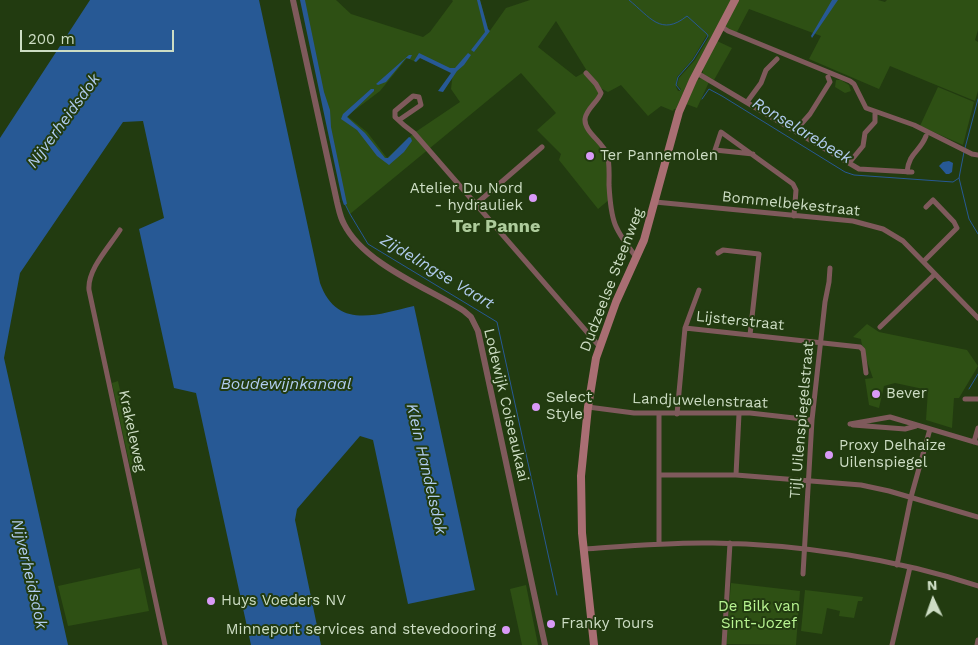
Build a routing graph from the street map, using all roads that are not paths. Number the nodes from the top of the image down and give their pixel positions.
1 (294, 0) edge
2 (736, 0) edge
3 (722, 26) junction
4 (777, 59) dead end
5 (698, 72) junction
6 (586, 73) dead end
7 (828, 77) dead end
8 (747, 102) junction
9 (875, 114) dead end
10 (398, 120) junction
11 (795, 131) junction
12 (926, 136) dead end
13 (542, 147) dead end
14 (753, 154) junction
15 (978, 155) edge
16 (849, 163) junction
17 (655, 202) junction
18 (476, 204) junction
19 (926, 207) dead end
20 (794, 216) junction
21 (120, 230) dead end
22 (718, 252) dead end
23 (637, 258) junction
24 (924, 261) junction
25 (830, 268) dead end
26 (935, 274) junction
27 (699, 290) dead end
28 (978, 318) edge
29 (880, 327) dead end
30 (685, 328) junction
31 (750, 335) junction
32 (821, 342) junction
33 (600, 347) junction
34 (866, 372) dead end
35 (965, 399) dead end
36 (978, 399) edge
37 (588, 407) junction
38 (659, 414) junction
39 (677, 414) junction
40 (739, 414) junction
41 (812, 420) junction
42 (918, 426) junction
43 (978, 428) edge
44 (930, 429) junction
45 (976, 442) edge
46 (660, 475) junction
47 (736, 475) junction
48 (809, 480) junction
49 (912, 498) junction
50 (978, 518) edge
51 (730, 543) junction
52 (659, 544) junction
53 (584, 549) junction
54 (804, 550) junction
55 (896, 564) junction
56 (910, 567) junction
57 (803, 574) dead end
58 (978, 586) edge
59 (978, 640) edge
60 (165, 645) edge
61 (545, 645) edge
62 (594, 645) edge
63 (724, 645) edge
64 (892, 645) edge
65 (977, 645) edge

1 - 61 street, Lodewijk Coiseaukaai
2 - 3 main road, Dudzeelse Steenweg
3 - 5 main road, Dudzeelse Steenweg
3 - 15 street
4 - 8 street
5 - 8 street
5 - 17 main road, Dudzeelse Steenweg
6 - 23 street
7 - 11 street
8 - 11 street
9 - 16 street
10 - 10 street
10 - 18 street
11 - 16 street
12 - 16 street
13 - 18 street
14 - 14 street
14 - 20 street
17 - 20 street, Bommelbekestraat
17 - 23 main road, Dudzeelse Steenweg
18 - 33 street
19 - 24 street
20 - 24 street, Bommelbekestraat
21 - 60 street, Krakeleweg
22 - 31 street
23 - 33 main road, Dudzeelse Steenweg
24 - 26 street, Bommelbekestraat
25 - 32 street, Tijl Uilenspiegelstraat
26 - 28 street, Bommelbekestraat
26 - 29 street
27 - 30 street
30 - 31 street, Lijsterstraat
30 - 39 street
31 - 32 street, Lijsterstraat
32 - 34 street, Lijsterstraat
32 - 41 street, Tijl Uilenspiegelstraat
33 - 37 main road, Dudzeelse Steenweg
35 - 36 street
37 - 38 street, Landjuwelenstraat
37 - 53 main road, Dudzeelse Steenweg
38 - 39 street, Landjuwelenstraat
38 - 46 street
39 - 40 street, Landjuwelenstraat
40 - 41 street, Landjuwelenstraat
40 - 47 street
41 - 48 street, Tijl Uilenspiegelstraat
42 - 42 street
42 - 44 street
43 - 45 street
44 - 45 street
44 - 49 street
46 - 47 street
46 - 52 street
47 - 48 street
48 - 49 street
48 - 54 street, Tijl Uilenspiegelstraat
49 - 50 street
49 - 55 street
51 - 52 street
51 - 54 street
51 - 63 street
52 - 53 street
53 - 62 main road, Dudzeelse Steenweg
54 - 55 street
54 - 57 street, Tijl Uilenspiegelstraat
55 - 56 street
56 - 58 street
56 - 64 street
59 - 65 street

